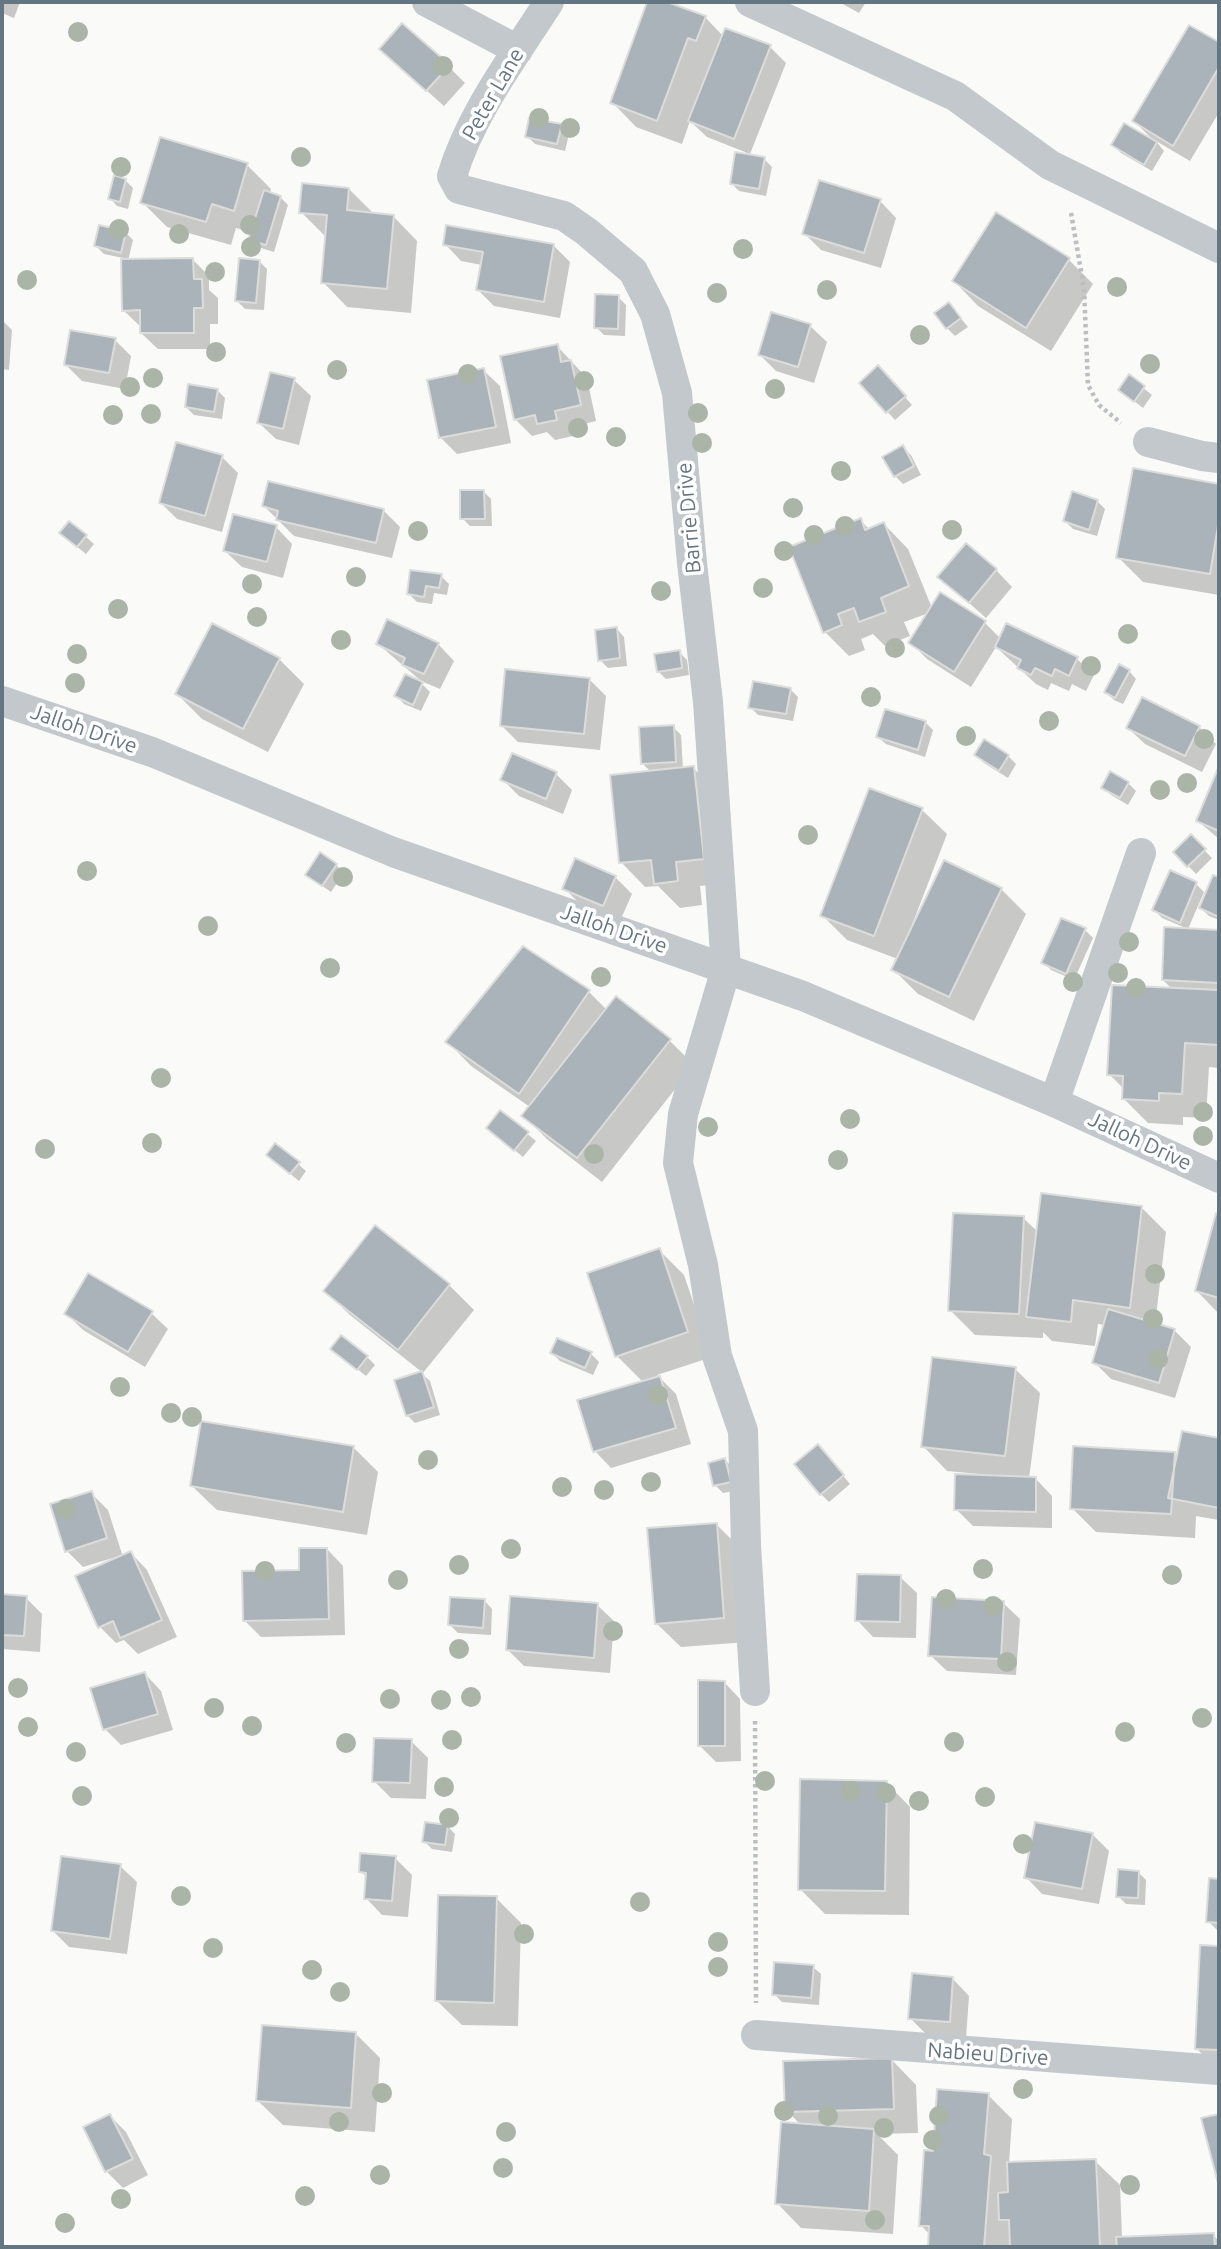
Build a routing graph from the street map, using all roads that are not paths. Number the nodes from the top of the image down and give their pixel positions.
1 (427, 2) edge
2 (549, 2) edge
3 (750, 2) edge
4 (518, 50) junction
5 (459, 189) joint
6 (1219, 248) edge
7 (1148, 442) road end
8 (1219, 458) edge
9 (2, 701) edge
10 (1140, 853) dead end
11 (726, 969) junction
12 (1054, 1102) junction
13 (1219, 1178) edge
14 (755, 1691) road end
15 (756, 2035) road end
16 (1219, 2070) edge

1 - 4 street
2 - 4 street, Peter Lane
3 - 6 street
4 - 5 street, Peter Lane
5 - 11 street, Barrie Drive
7 - 8 street
9 - 11 street, Jalloh Drive
10 - 12 street
11 - 12 street, Jalloh Drive
11 - 14 street
12 - 13 street, Jalloh Drive
15 - 16 street, Nabieu Drive

